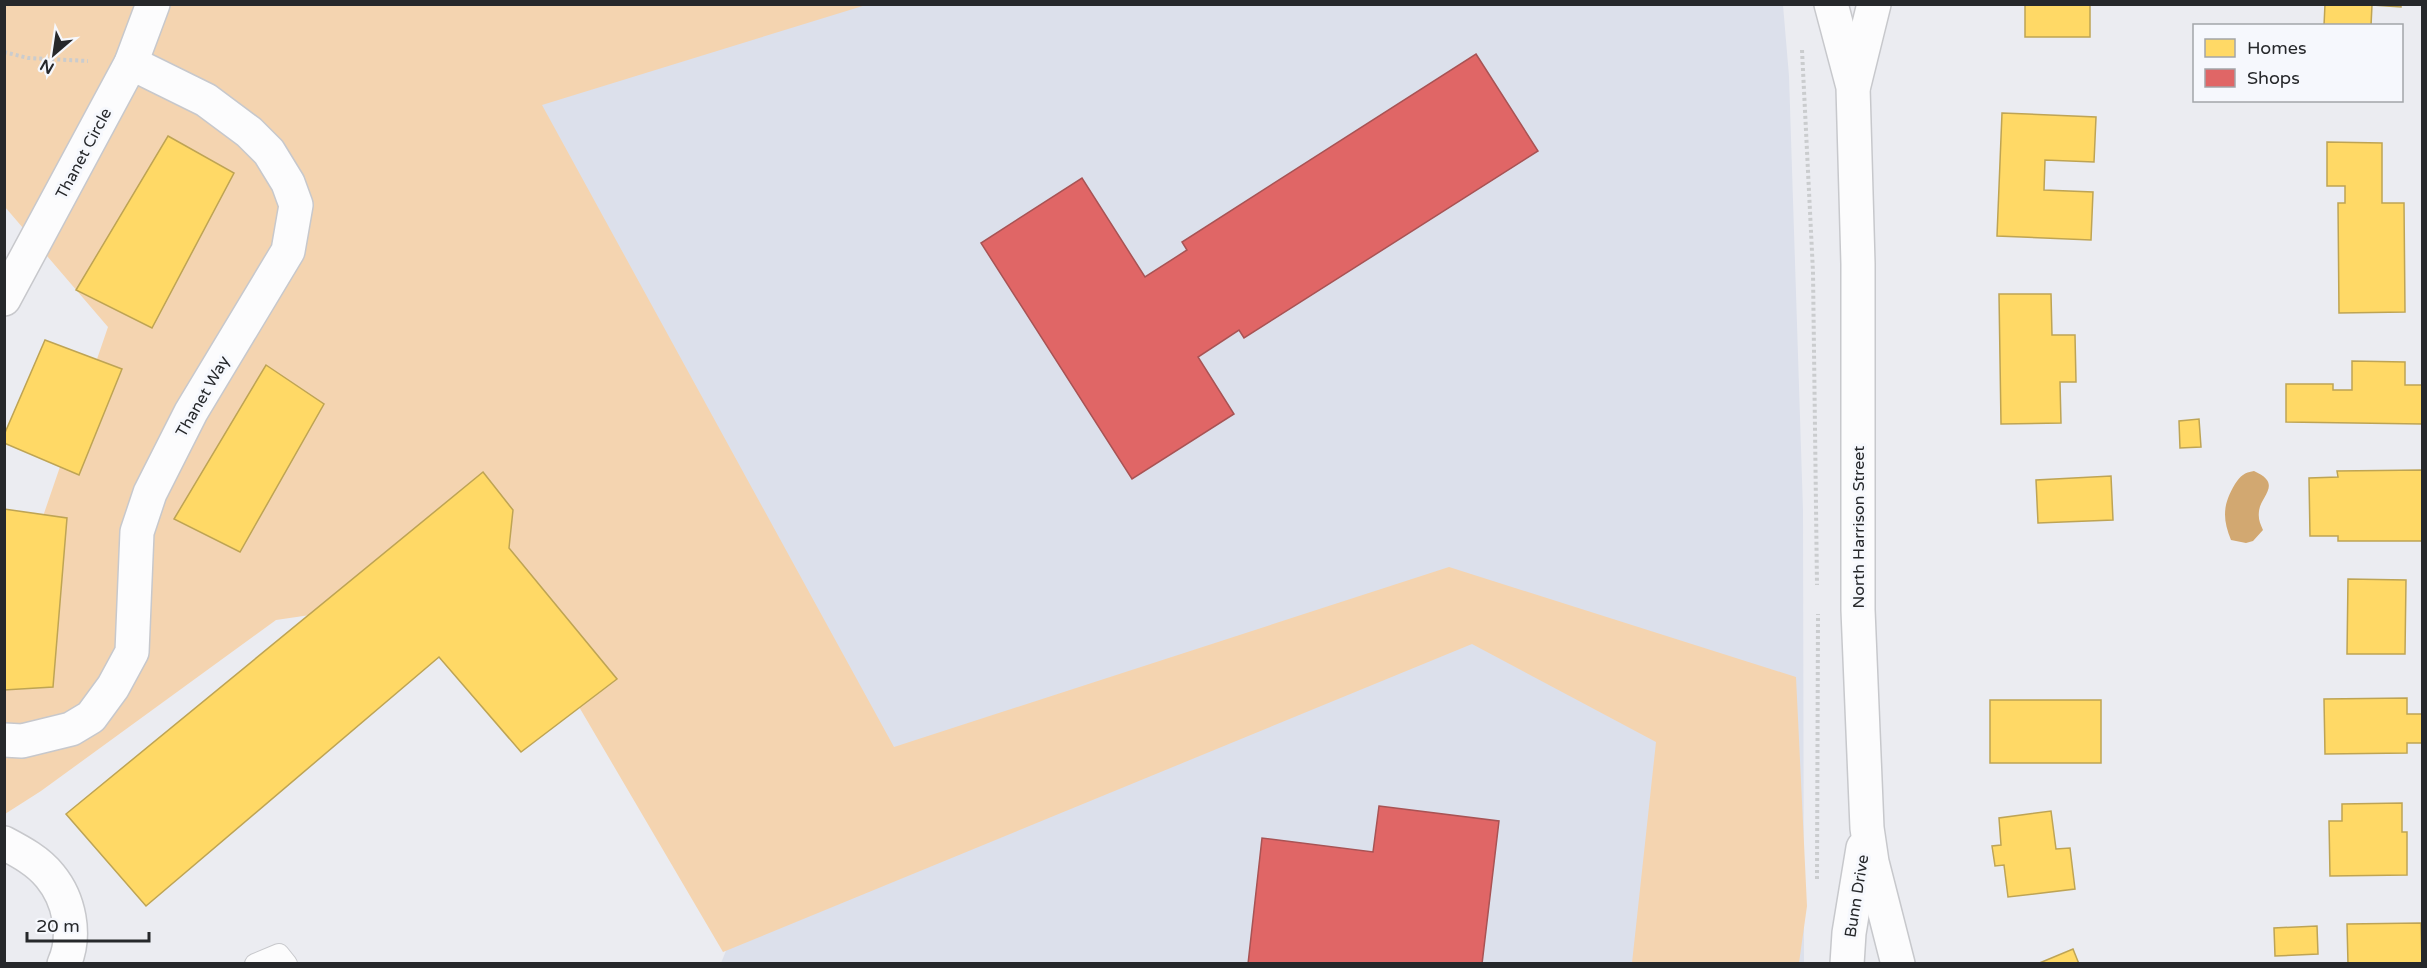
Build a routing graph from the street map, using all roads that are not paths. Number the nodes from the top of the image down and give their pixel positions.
1 (153, 4) edge
2 (1831, 4) edge
3 (1874, 4) edge
4 (131, 63) junction
5 (1853, 87) junction
6 (8, 287) edge
7 (4, 740) edge
8 (1867, 828) junction
9 (4, 843) edge
10 (71, 963) edge
11 (255, 963) edge
12 (287, 963) edge
13 (1847, 963) edge
14 (1898, 963) edge

1 - 4 street, Thanet Circle
2 - 5 street, North Harrison Street
3 - 5 street, North Harrison Street
4 - 6 street, Thanet Circle
4 - 7 street, Thanet Way
5 - 8 street, North Harrison Street
8 - 13 street, Bunn Drive
8 - 14 street, North Harrison Street
9 - 10 street
11 - 12 lane

